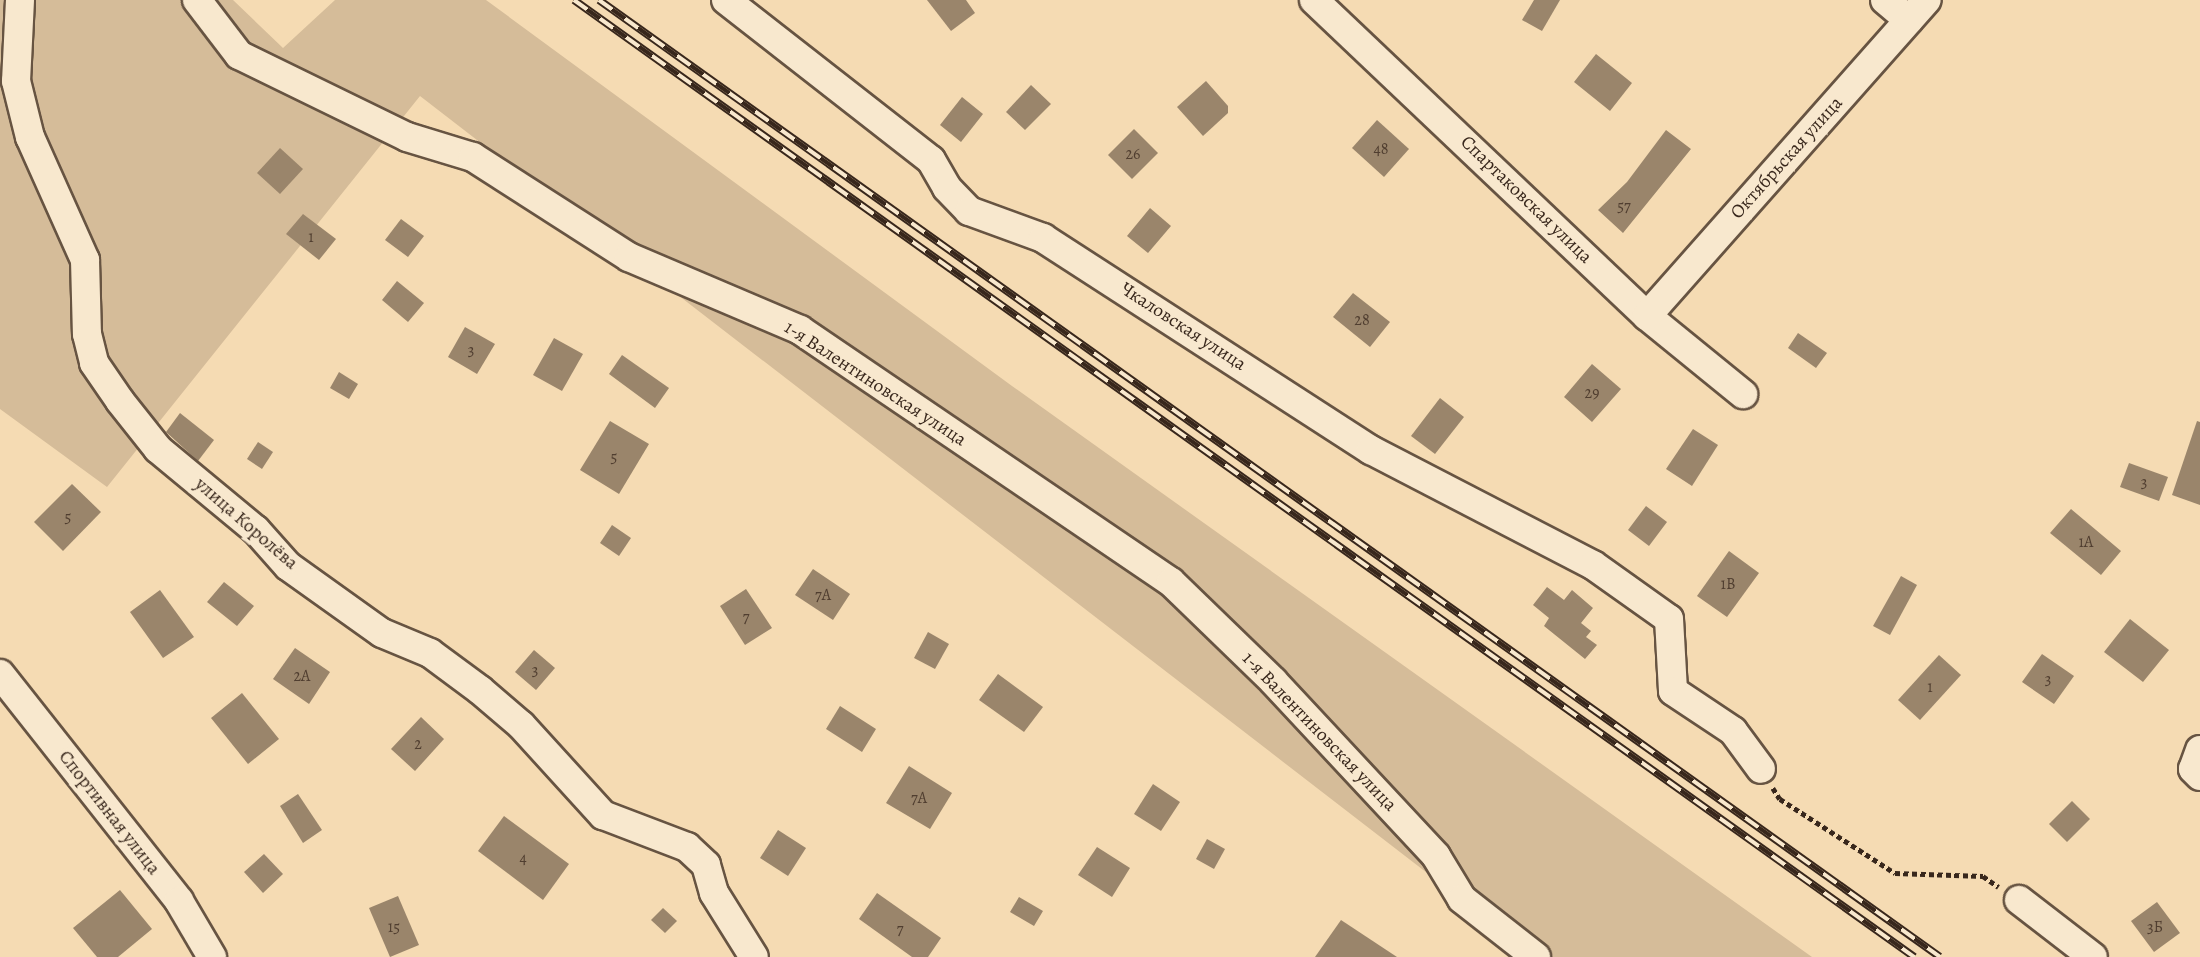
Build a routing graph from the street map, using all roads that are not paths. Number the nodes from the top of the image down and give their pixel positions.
1 (20, 0) edge
2 (197, 0) edge
3 (726, 0) edge
4 (1314, 0) edge
5 (1885, 0) edge
6 (1918, 10) edge
7 (1647, 316) junction
8 (1743, 394) dead end
9 (0, 674) edge
10 (2200, 750) edge
11 (1761, 769) road end
12 (2200, 776) edge
13 (2020, 900) road end
14 (756, 955) edge
15 (212, 957) edge
16 (1536, 957) edge
17 (2094, 957) edge

1 - 14 street, улица Королёва
2 - 16 street, 1-я Валентиновская улица
3 - 11 street, Чкаловская улица
4 - 7 street, Спартаковская улица
5 - 6 street
6 - 7 street, Октябрьская улица
7 - 8 street, Спартаковская улица
9 - 15 street, Спортивная улица
10 - 12 street
13 - 17 street

